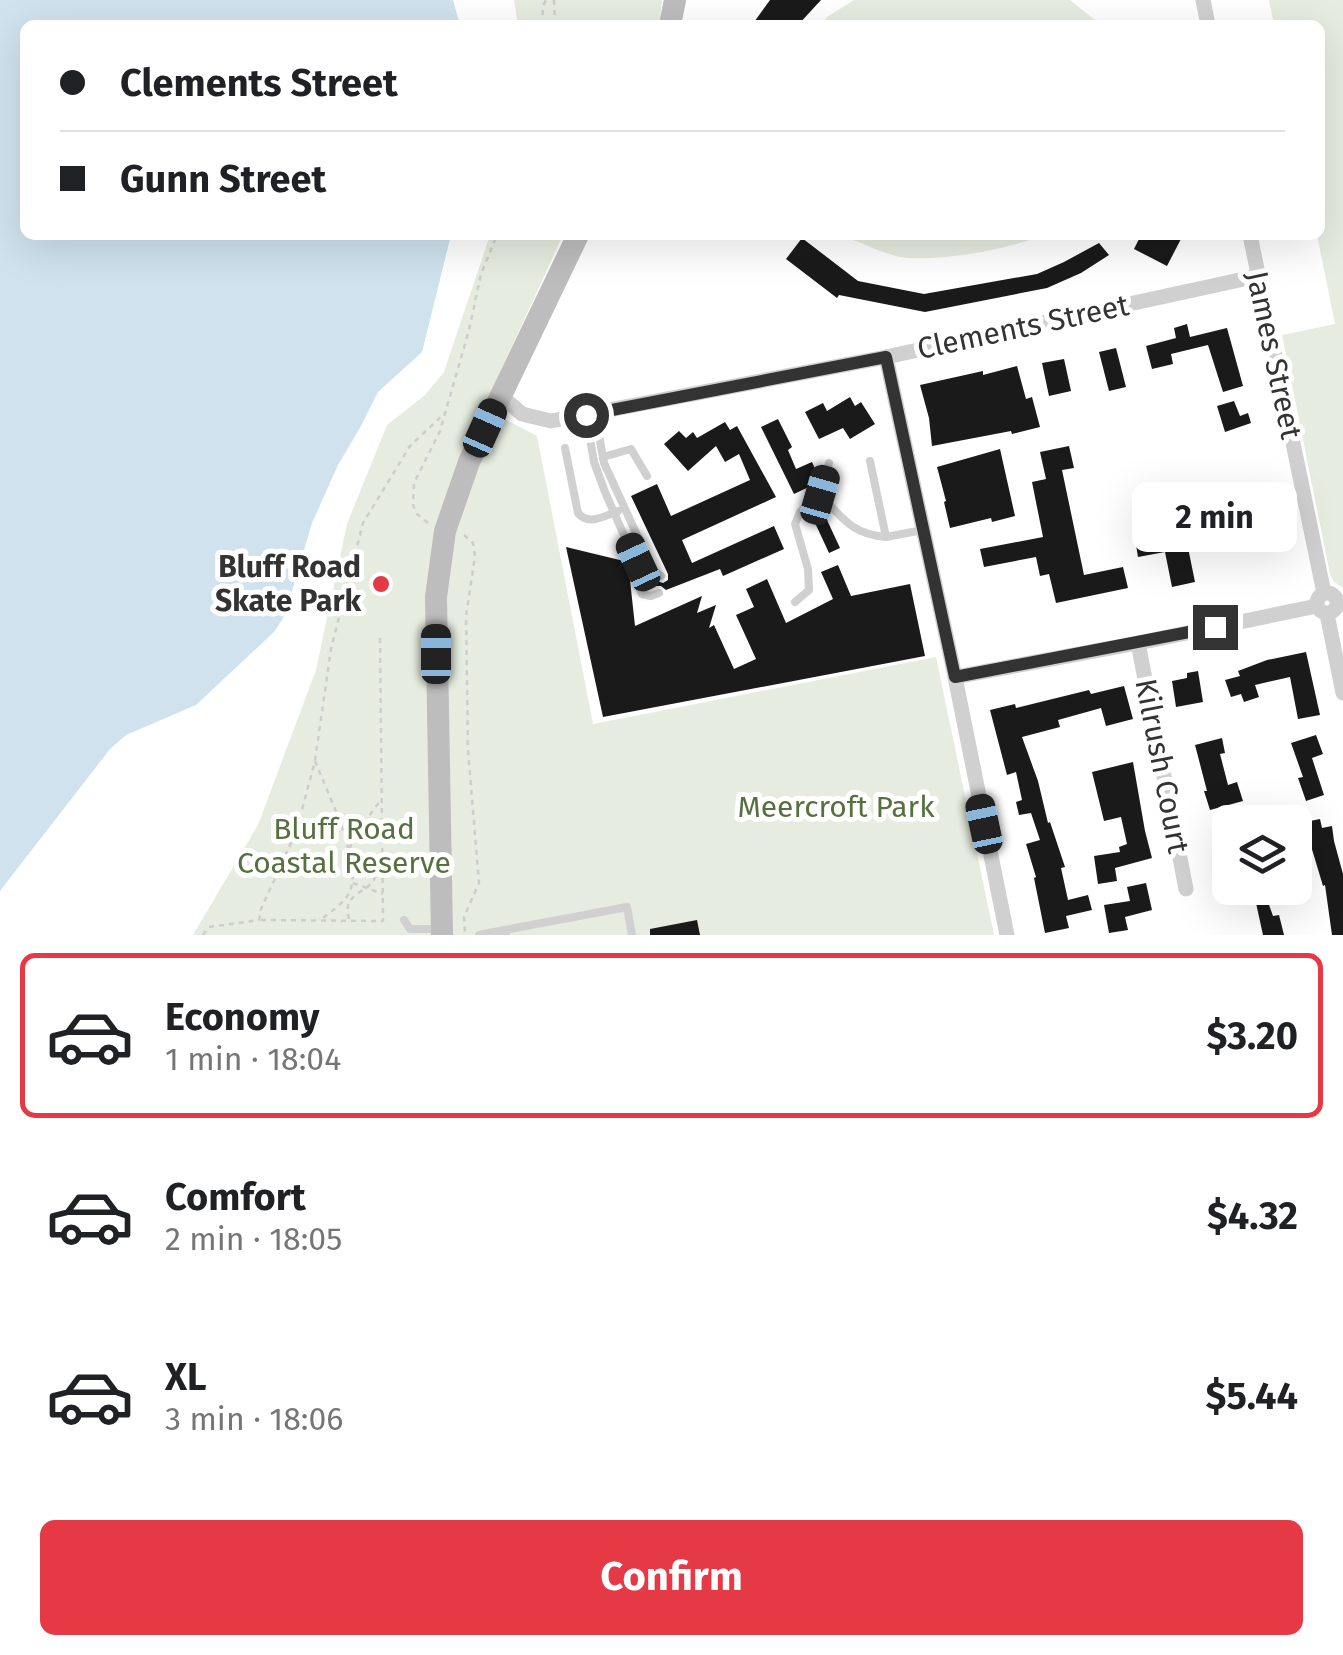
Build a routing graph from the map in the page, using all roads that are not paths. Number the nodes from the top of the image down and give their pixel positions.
1 (576, 240) edge
2 (1251, 240) edge
3 (1258, 276) junction
4 (886, 357) junction
5 (500, 395) junction
6 (590, 414) junction
7 (565, 448) dead end
8 (603, 457) junction
9 (870, 461) dead end
10 (828, 464) dead end
11 (646, 476) dead end
12 (820, 495) junction
13 (619, 511) junction
14 (923, 530) junction
15 (886, 537) junction
16 (642, 574) junction
17 (659, 593) dead end
18 (795, 602) dead end
19 (1330, 603) edge
20 (1138, 643) junction
21 (955, 677) junction
22 (1343, 693) edge
23 (1186, 889) dead end
24 (404, 920) dead end
25 (442, 932) edge
26 (505, 932) edge
27 (479, 935) edge
28 (632, 935) edge
29 (1006, 935) edge

1 - 5 street
2 - 3 street, James Street
3 - 4 street, Clements Street
3 - 19 street, James Street
4 - 6 street, Clements Street
4 - 14 street
5 - 6 street, Clements Street
5 - 25 street
6 - 8 lane
6 - 13 lane
7 - 13 lane
8 - 11 lane
8 - 13 lane
9 - 15 lane
10 - 12 lane
12 - 15 lane
12 - 18 lane
13 - 16 lane
13 - 16 lane
14 - 15 lane
14 - 21 street
16 - 17 lane
19 - 20 street
19 - 22 street, James Street
20 - 21 street
20 - 23 street, Kilrush Court
21 - 29 street
24 - 25 lane
26 - 27 lane
26 - 28 lane

